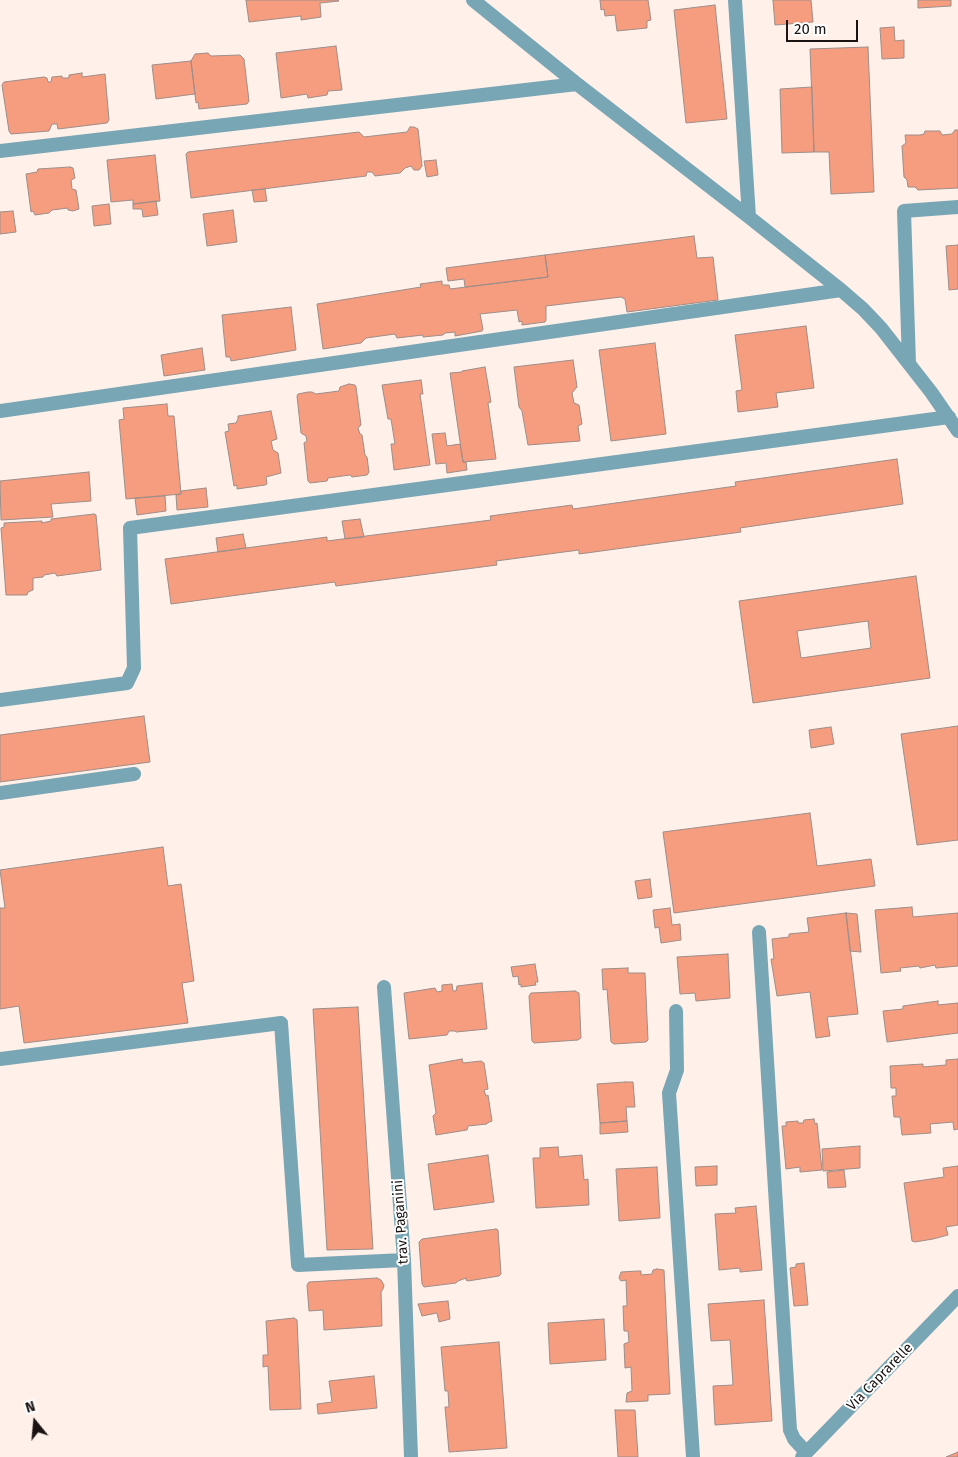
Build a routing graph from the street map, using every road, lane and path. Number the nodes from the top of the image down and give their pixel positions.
1 (473, 0) edge
2 (735, 0) edge
3 (577, 84) junction
4 (0, 151) edge
5 (958, 207) edge
6 (749, 217) junction
7 (842, 290) junction
8 (909, 363) junction
9 (0, 411) edge
10 (948, 417) junction
11 (958, 430) edge
12 (0, 700) edge
13 (134, 774) dead end
14 (0, 793) edge
15 (759, 932) dead end
16 (384, 988) dead end
17 (676, 1011) dead end
18 (0, 1059) edge
19 (404, 1260) junction
20 (958, 1296) edge
21 (804, 1455) edge
22 (411, 1457) edge
23 (693, 1457) edge

1 - 3 street
2 - 6 street
3 - 4 street
3 - 6 street
5 - 8 street
6 - 7 street
7 - 8 street
7 - 9 street
8 - 10 street
10 - 11 street
10 - 12 street
13 - 14 street
15 - 21 street
16 - 19 street, trav. Paganini
17 - 23 street
18 - 19 street
19 - 22 street, trav. Paganini
20 - 21 street, Via Caprarelle

